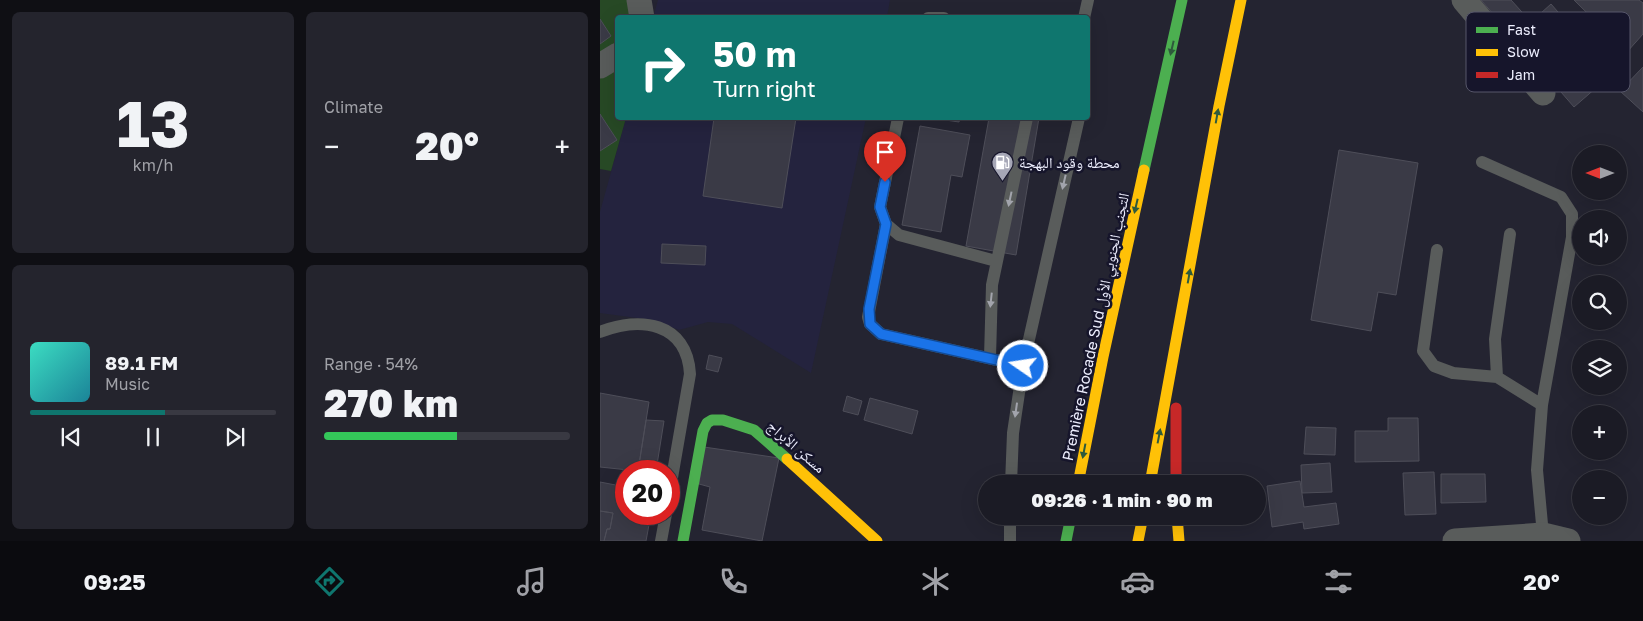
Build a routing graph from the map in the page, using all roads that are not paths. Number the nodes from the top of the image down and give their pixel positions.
1 (639, 0) edge
2 (1088, 0) edge
3 (1182, 0) edge
4 (1241, 0) edge
5 (1464, 0) edge
6 (1474, 12) edge
7 (642, 15) edge
8 (1085, 15) edge
9 (615, 57) edge
10 (600, 66) edge
11 (898, 120) edge
12 (1027, 120) edge
13 (1079, 120) edge
14 (1482, 162) dead end
15 (886, 224) junction
16 (1510, 234) dead end
17 (1438, 250) dead end
18 (996, 260) junction
19 (600, 332) edge
20 (1176, 345) junction
21 (990, 358) junction
22 (1023, 366) junction
23 (1497, 377) junction
24 (1542, 405) junction
25 (675, 460) edge
26 (1011, 475) edge
27 (1080, 475) edge
28 (1152, 475) edge
29 (1176, 475) edge
30 (664, 525) edge
31 (1010, 525) edge
32 (1069, 525) edge
33 (1141, 525) edge
34 (1177, 525) edge
35 (1542, 535) junction
36 (661, 541) edge
37 (683, 541) edge
38 (877, 541) edge
39 (1010, 541) edge
40 (1066, 541) edge
41 (1138, 541) edge
42 (1178, 541) edge
43 (1455, 541) edge
44 (1568, 541) edge

1 - 7 street
2 - 8 lane
3 -> 27 main road, Première Rocade Sud التجنب الجنوبي الأول
20 -> 4 main road
5 - 6 street
9 - 10 street
11 - 15 lane
12 -> 18 lane
13 -> 22 lane
14 - 24 lane
15 - 18 lane
15 - 21 lane
16 - 23 lane
17 - 23 lane
18 -> 21 lane
19 - 25 lane
28 -> 20 main road
20 - 29 main road
21 - 22 lane
22 -> 26 lane
23 - 24 lane
24 - 35 lane
30 - 36 lane
31 - 39 lane
32 - 40 main road
33 - 41 main road
34 - 42 main road
35 - 43 street
35 - 44 street
37 - 38 main road, مسكن الأبراج

